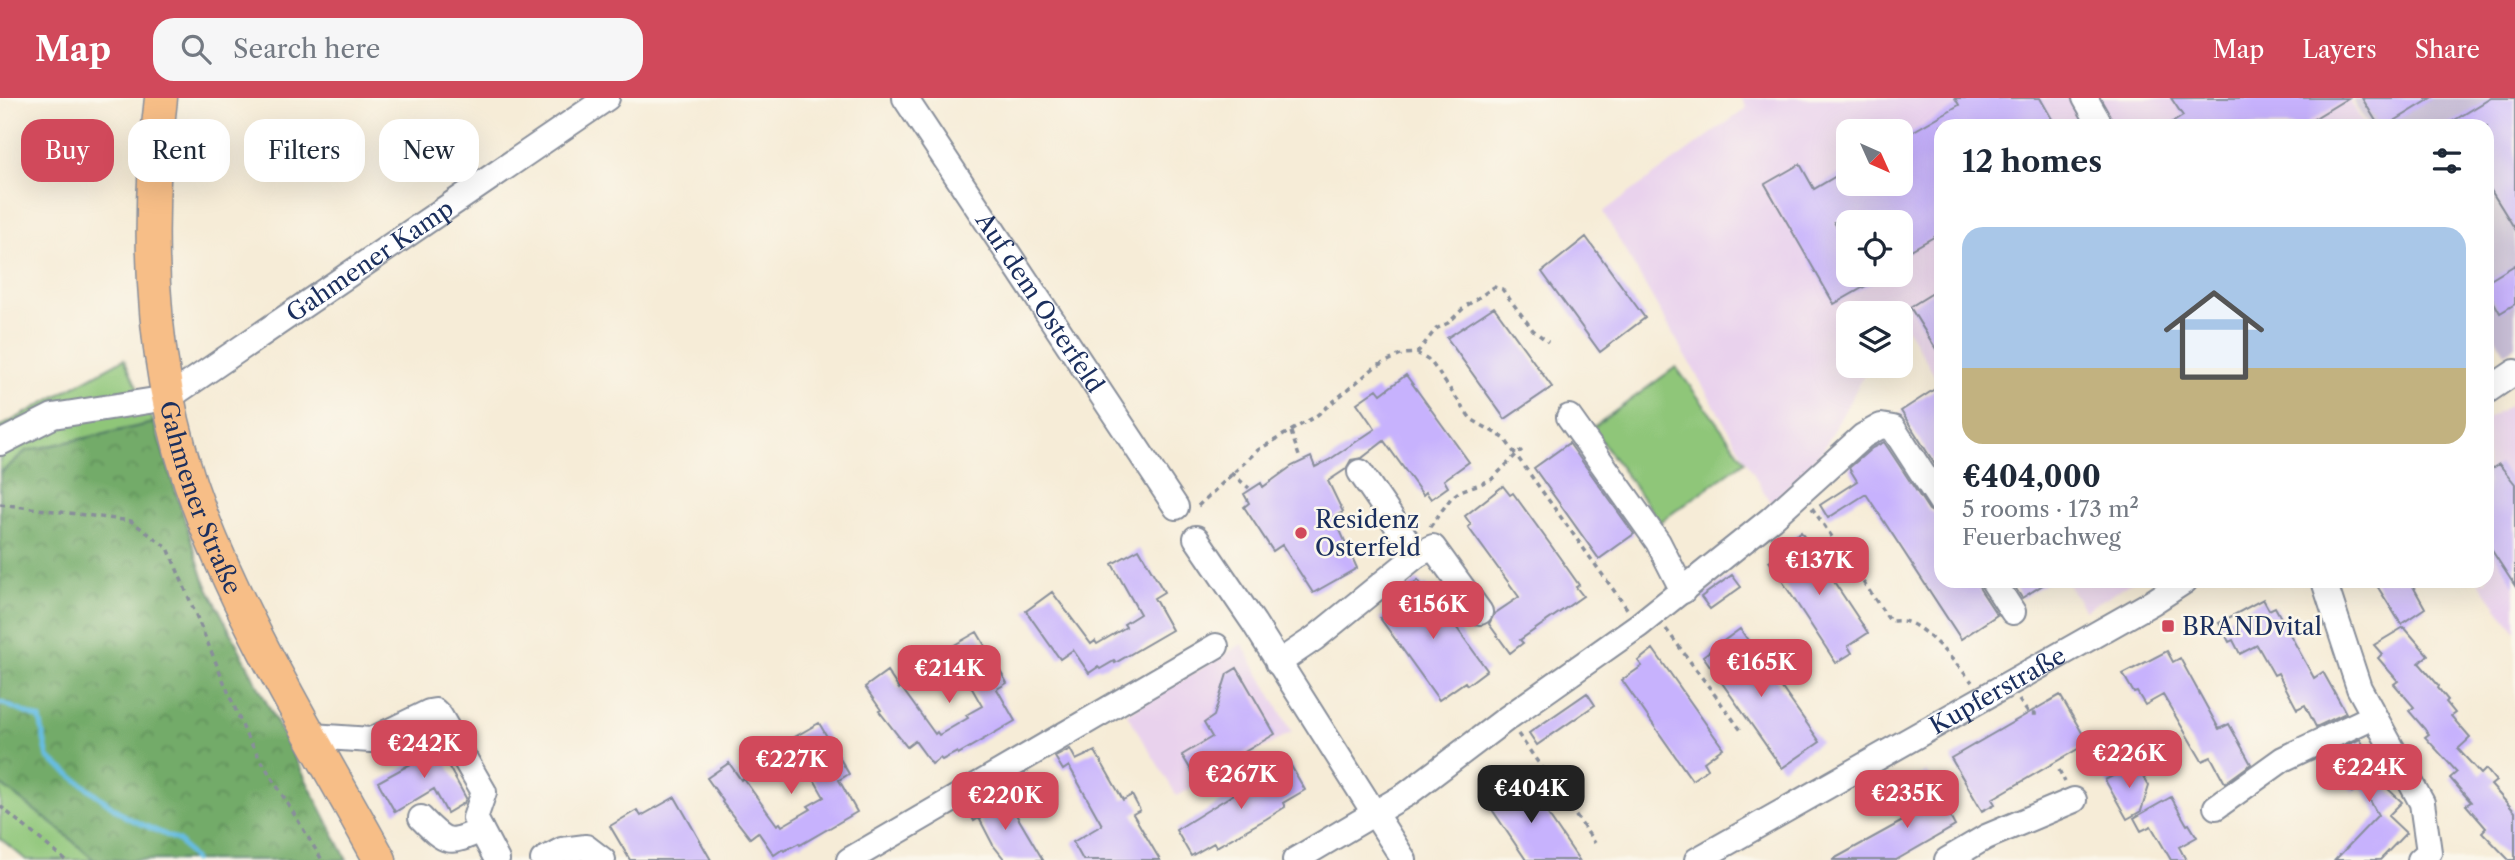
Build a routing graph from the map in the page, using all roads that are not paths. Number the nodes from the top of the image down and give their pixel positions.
1 (161, 98) edge
2 (607, 98) edge
3 (905, 98) edge
4 (2085, 98) edge
5 (2097, 119) edge
6 (2515, 372) edge
7 (2494, 386) edge
8 (168, 398) junction
9 (1569, 417) dead end
10 (0, 443) edge
11 (1360, 472) dead end
12 (1934, 491) edge
13 (1184, 510) road end
14 (1196, 538) dead end
15 (1413, 549) junction
16 (1998, 588) edge
17 (2174, 588) edge
18 (2326, 588) edge
19 (1683, 591) junction
20 (1480, 612) dead end
21 (2013, 612) dead end
22 (1216, 646) dead end
23 (1278, 663) junction
24 (2374, 716) junction
25 (312, 736) junction
26 (2074, 800) dead end
27 (2216, 807) dead end
28 (1373, 813) junction
29 (421, 818) dead end
30 (481, 830) junction
31 (380, 860) edge
32 (497, 860) edge
33 (543, 860) edge
34 (603, 860) edge
35 (849, 860) edge
36 (1295, 860) edge
37 (1404, 860) edge
38 (1697, 860) edge
39 (1947, 860) edge
40 (2420, 860) edge

1 - 8 main road, Gahmener Straße
2 - 8 street, Gahmener Kamp
3 - 13 street, Auf dem Osterfeld
4 - 5 street
6 - 7 street
8 - 10 street
8 - 25 main road, Gahmener Straße
9 - 19 street
11 - 15 street
12 - 19 street
14 - 23 street
15 - 20 street
15 - 23 street
16 - 21 street
17 - 38 street, Kupferstraße
18 - 24 street
19 - 28 street
22 - 35 street
23 - 28 street
24 - 27 street
24 - 40 street
25 - 30 street
25 - 31 main road, Gahmener Straße
26 - 39 street
28 - 36 street
28 - 37 street
29 - 30 street
30 - 32 street
33 - 34 street

